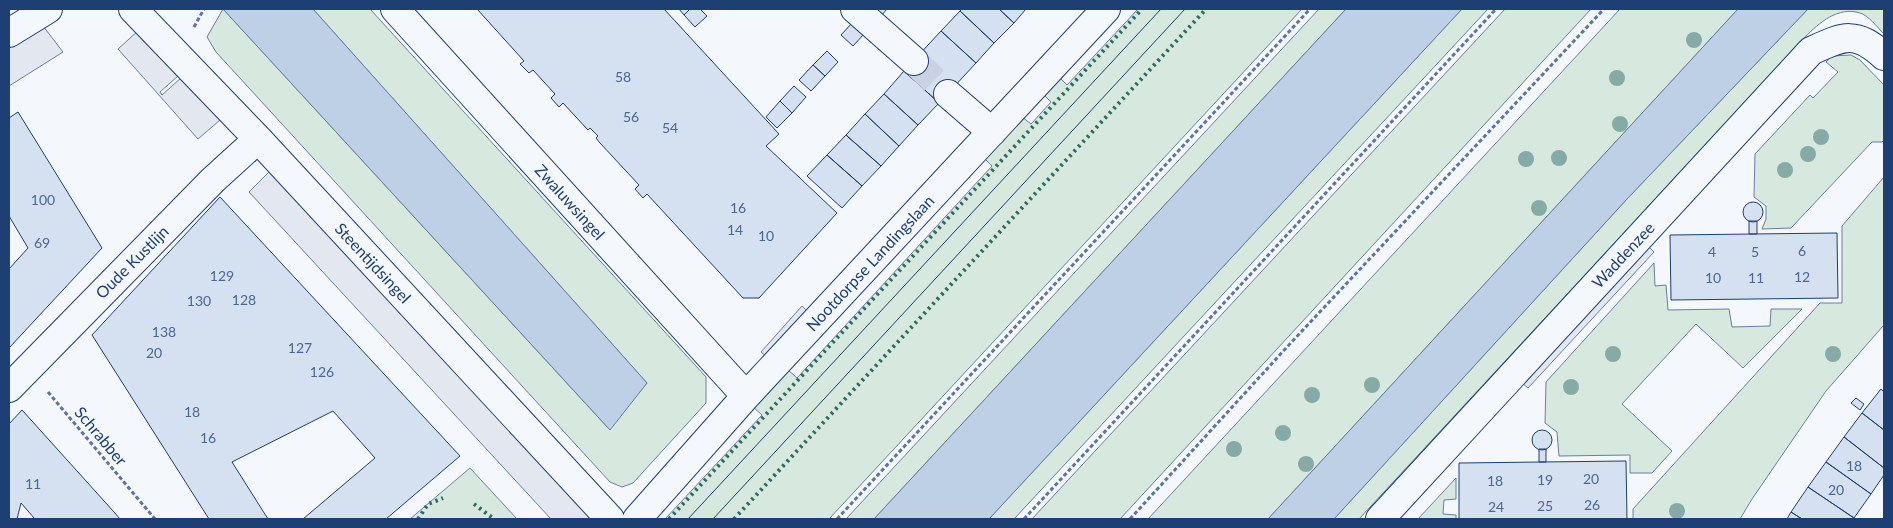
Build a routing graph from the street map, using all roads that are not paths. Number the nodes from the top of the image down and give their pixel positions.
1 (48, 9) edge
2 (133, 9) edge
3 (395, 9) edge
4 (855, 9) edge
5 (1106, 9) edge
6 (9, 33) edge
7 (1884, 56) edge
8 (914, 61) tunnel mouth
9 (948, 94) tunnel mouth
10 (992, 132) junction
11 (258, 139) junction
12 (9, 388) edge
13 (746, 396) junction
14 (610, 519) edge
15 (637, 519) edge
16 (1380, 519) edge

1 - 6 street
2 - 11 street, Steentijdsingel
3 - 13 street, Zwaluwsingel
4 - 8 street
5 - 10 street, Nootdorpse Landingslaan
7 - 16 street, Waddenzee
9 - 10 street
10 - 13 street, Nootdorpse Landingslaan
11 - 12 street, Oude Kustlijn
11 - 14 street, Steentijdsingel
13 - 15 street, Nootdorpse Landingslaan

